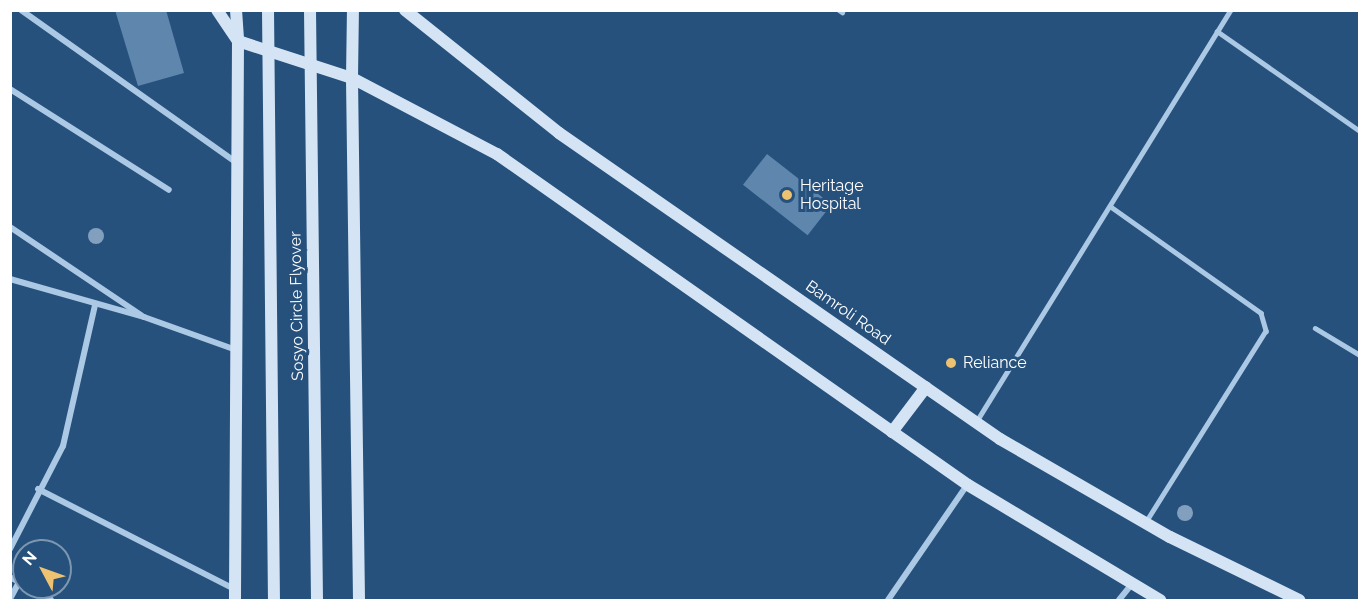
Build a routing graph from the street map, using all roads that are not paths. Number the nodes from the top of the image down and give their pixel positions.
1 (21, 10) edge
2 (217, 10) edge
3 (236, 10) edge
4 (268, 10) edge
5 (310, 10) edge
6 (352, 10) edge
7 (405, 10) edge
8 (1230, 10) edge
9 (1217, 31) junction
10 (238, 41) junction
11 (352, 78) junction
12 (10, 89) edge
13 (1359, 131) edge
14 (236, 162) junction
15 (169, 190) dead end
16 (1110, 206) junction
17 (10, 227) edge
18 (10, 279) edge
19 (95, 305) junction
20 (144, 317) junction
21 (1315, 328) dead end
22 (236, 350) junction
23 (1359, 355) edge
24 (926, 387) junction
25 (976, 422) junction
26 (892, 432) junction
27 (968, 485) junction
28 (38, 489) junction
29 (1146, 523) junction
30 (10, 549) edge
31 (1131, 585) junction
32 (235, 595) edge
33 (274, 600) edge
34 (317, 600) edge
35 (359, 600) edge
36 (888, 600) edge
37 (1119, 600) edge
38 (1160, 600) edge
39 (1299, 600) edge

1 - 14 street
2 - 10 street
3 - 10 street
4 - 33 street, Sosyo Circle Flyover, bridge
5 - 34 street, Sosyo Circle Flyover, bridge
6 - 11 street
7 - 24 street, Bamroli Road
8 - 9 lane
9 - 13 lane
9 - 16 lane
10 - 11 street
10 - 14 street
11 - 26 street
11 - 35 street
12 - 15 street
14 - 22 street
16 - 25 lane
16 - 29 lane
17 - 20 street
18 - 19 street
19 - 20 street
19 - 28 street
20 - 22 street
21 - 23 lane
22 - 32 street
24 - 25 street, Bamroli Road
24 - 26 street
25 - 29 street, Bamroli Road
26 - 27 street
27 - 31 street
27 - 36 street
28 - 30 street
28 - 32 street
29 - 39 street, Bamroli Road
31 - 37 street
31 - 38 street

